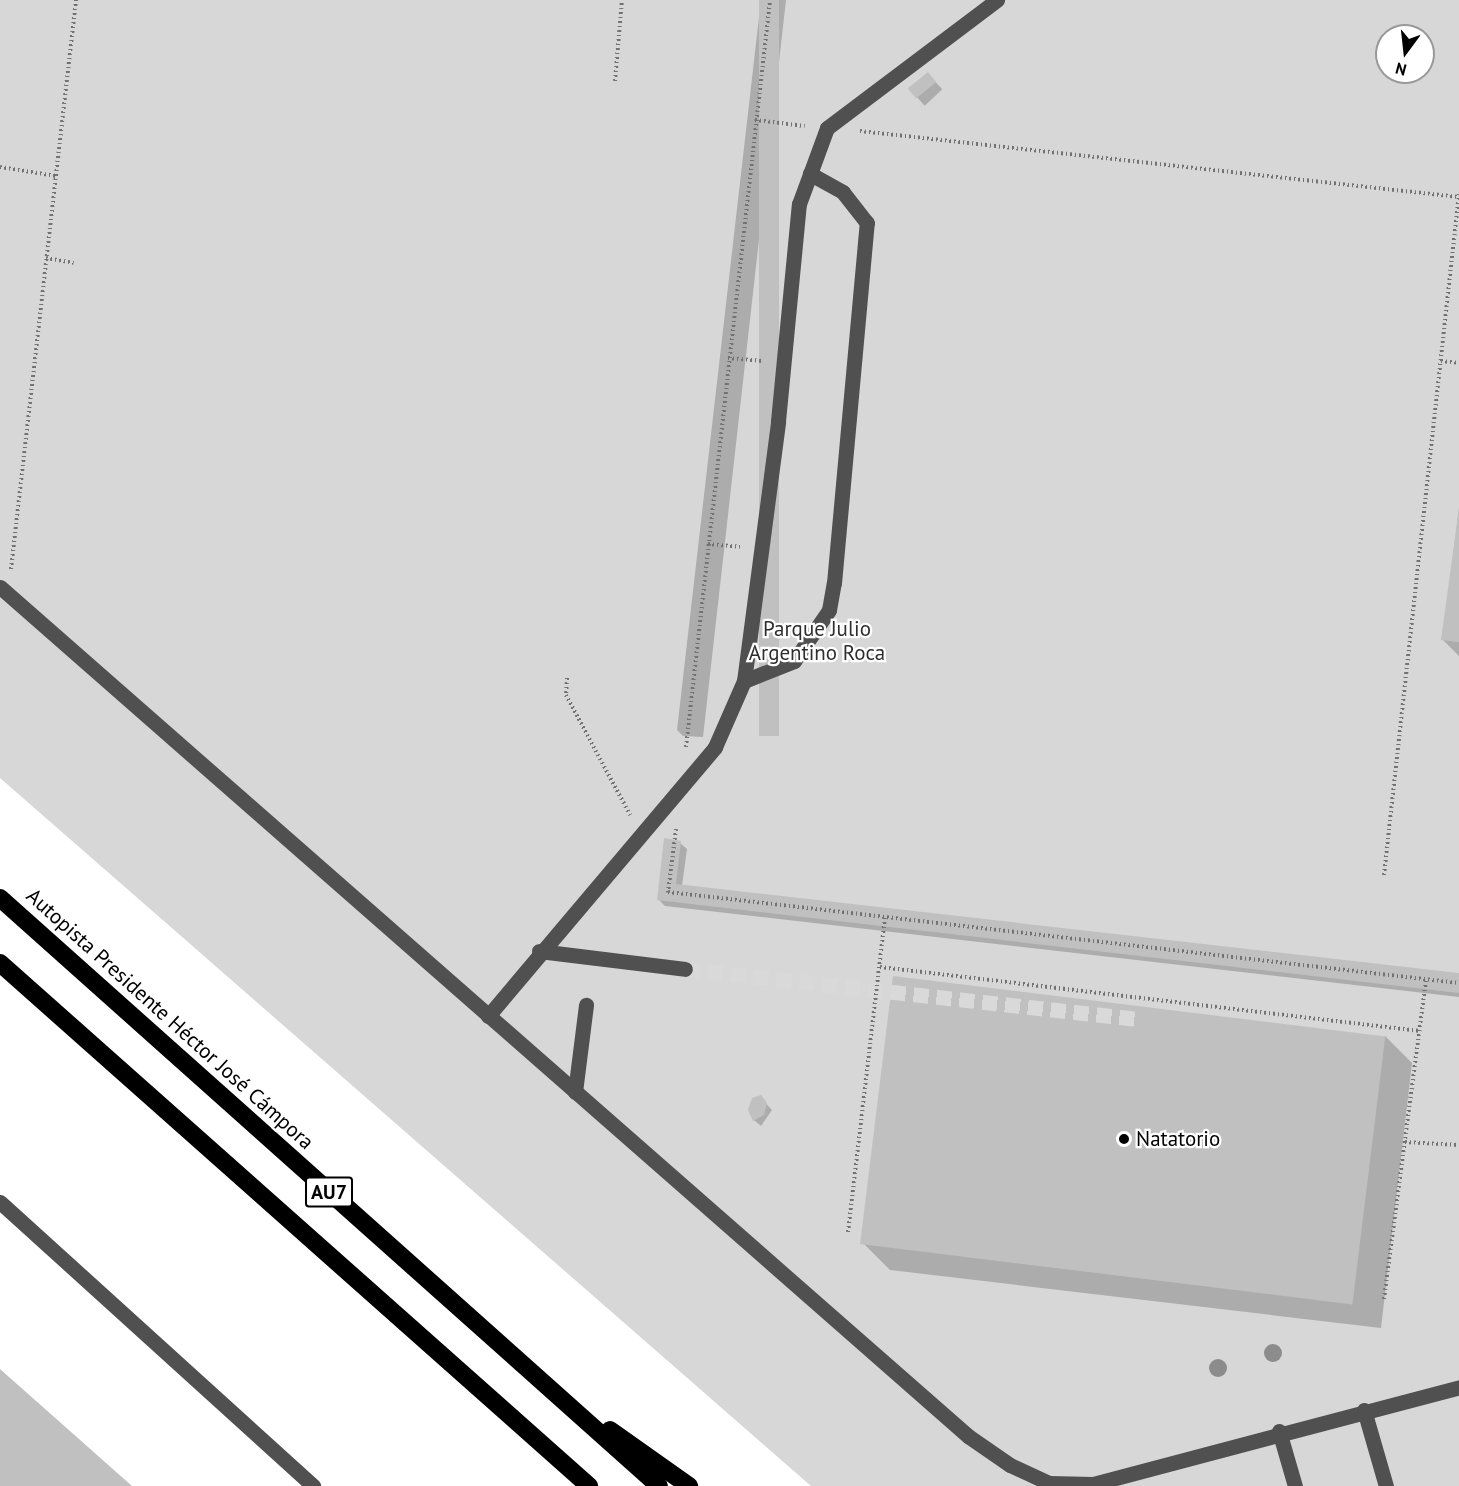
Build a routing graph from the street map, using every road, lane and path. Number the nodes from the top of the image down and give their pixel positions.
1 (76, 0) edge
2 (622, 0) edge
3 (770, 0) edge
4 (998, 0) edge
5 (615, 81) dead end
6 (755, 120) junction
7 (827, 128) junction
8 (0, 168) edge
9 (810, 174) junction
10 (56, 176) junction
11 (1459, 196) edge
12 (46, 258) junction
13 (74, 263) dead end
14 (728, 358) junction
15 (1441, 361) junction
16 (784, 363) junction
17 (1459, 363) edge
18 (708, 544) junction
19 (763, 550) junction
20 (4, 591) edge
21 (567, 678) dead end
22 (744, 681) junction
23 (682, 787) junction
24 (639, 832) junction
25 (1384, 875) dead end
26 (0, 898) edge
27 (885, 916) junction
28 (539, 951) junction
29 (0, 963) edge
30 (879, 966) junction
31 (685, 969) tunnel mouth
32 (1426, 979) junction
33 (1459, 983) edge
34 (586, 1005) dead end
35 (488, 1016) junction
36 (1420, 1031) junction
37 (575, 1092) junction
38 (1405, 1142) junction
39 (1459, 1145) edge
40 (0, 1203) edge
41 (848, 1232) dead end
42 (1384, 1299) dead end
43 (534, 1375) junction
44 (1459, 1387) edge
45 (1364, 1410) junction
46 (1279, 1431) junction
47 (543, 1446) junction
48 (313, 1486) edge
49 (582, 1486) edge
50 (589, 1486) edge
51 (658, 1486) edge
52 (689, 1486) edge
53 (1295, 1486) edge
54 (1386, 1486) edge

1 - 10 path
2 - 5 path
3 - 6 path
4 - 7 lane
6 - 7 path
6 - 14 path
7 - 9 lane
7 - 11 path
8 - 10 path
9 - 16 lane
9 - 22 lane
10 - 12 path
11 - 15 path
12 - 13 path
12 - 20 path
14 - 16 path
14 - 18 path
15 - 17 path
15 - 25 path
16 - 19 lane
18 - 19 path
18 - 23 path
19 - 22 lane
20 - 35 lane
21 - 24 path
22 - 23 lane
23 - 24 lane
23 - 27 path
24 - 28 lane
26 - 43 highway, Autopista Presidente Héctor José Cámpora / AU7
27 - 30 path
27 - 32 path
28 - 31 lane
28 - 35 lane
29 - 47 highway, AU7
30 - 36 path
30 - 41 path
32 - 33 path
32 - 36 path
34 - 37 lane
35 - 37 lane
36 - 38 path
37 - 46 lane
38 - 39 path
38 - 42 path
40 - 48 lane
43 - 51 highway, Autopista Presidente Héctor José Cámpora / AU7
43 - 52 highway
44 - 45 lane
45 - 46 lane
45 - 54 lane
46 - 53 lane
47 - 49 highway
47 - 50 highway, AU7

